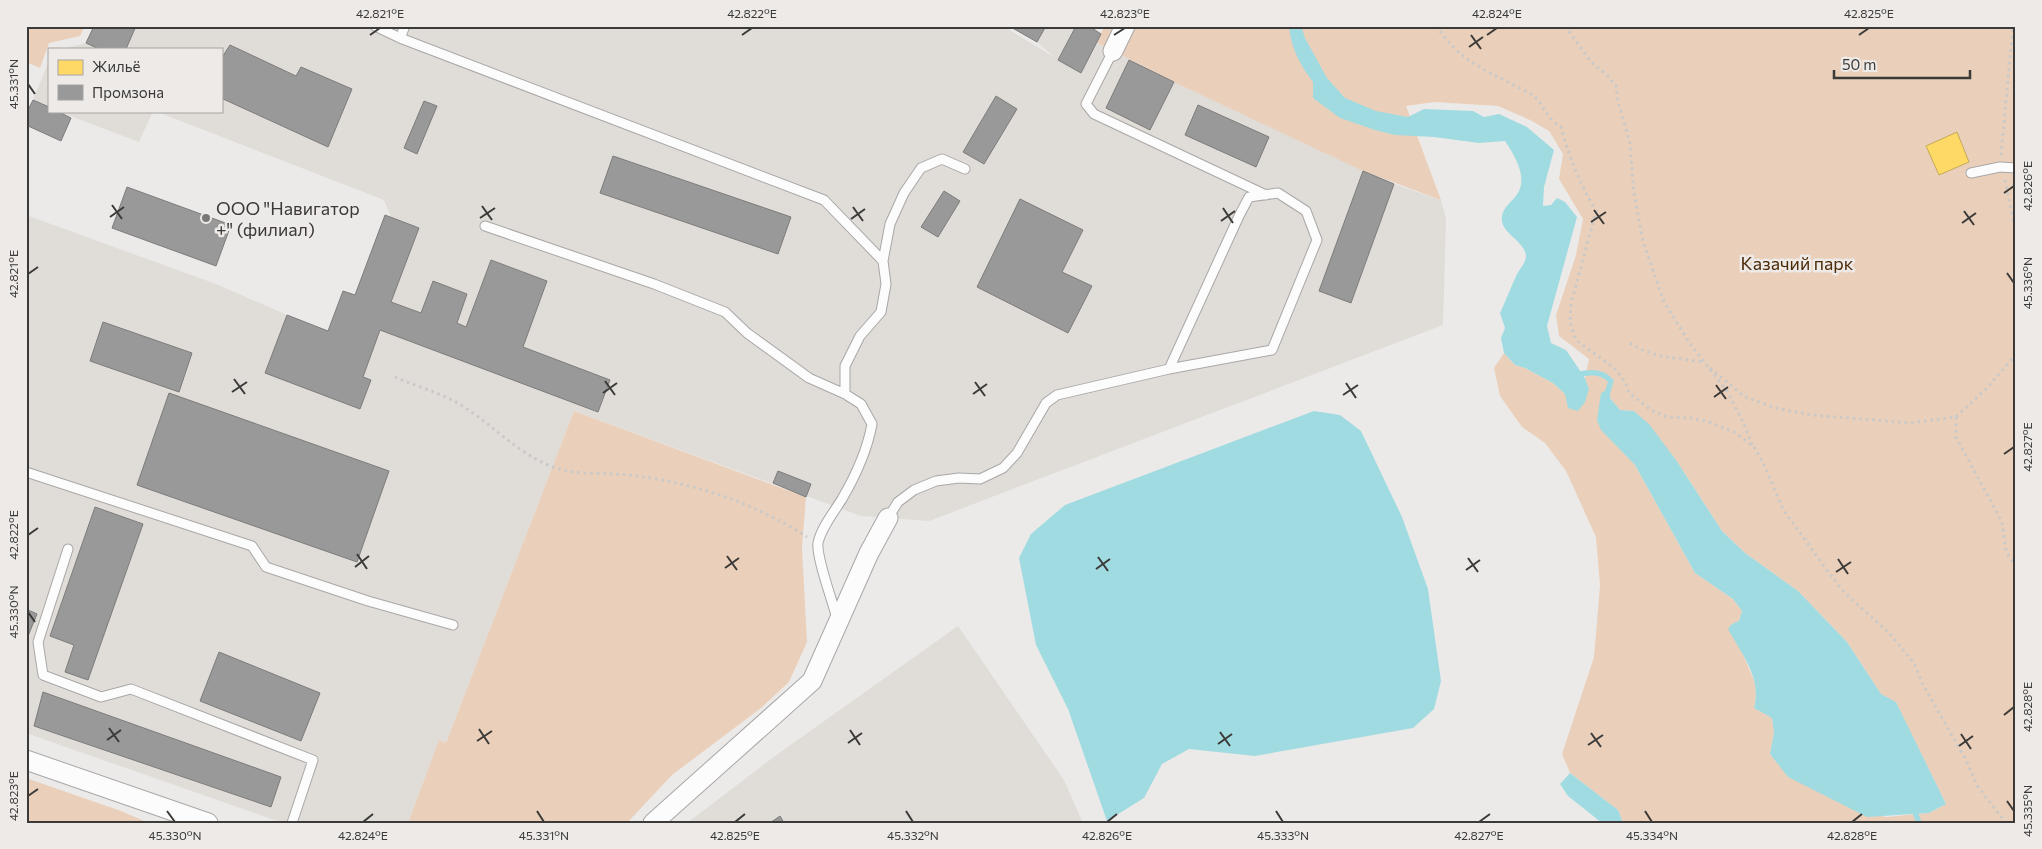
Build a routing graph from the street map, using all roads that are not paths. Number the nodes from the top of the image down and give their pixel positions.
1 (375, 26) edge
2 (405, 26) edge
3 (1125, 26) edge
4 (400, 38) junction
5 (1113, 51) joint
6 (2016, 168) edge
7 (965, 170) dead end
8 (1971, 173) dead end
9 (1266, 195) junction
10 (485, 226) dead end
11 (884, 261) junction
12 (1169, 369) junction
13 (845, 394) junction
14 (26, 472) edge
15 (888, 518) joint
16 (68, 549) dead end
17 (838, 622) junction
18 (454, 625) dead end
19 (26, 760) edge
20 (208, 823) edge
21 (292, 823) edge
22 (653, 823) edge

1 - 4 lane
2 - 4 lane
3 - 5 street
4 - 11 lane
5 - 9 lane
6 - 8 lane
7 - 11 lane
9 - 12 lane
9 - 12 lane
10 - 13 lane
11 - 13 lane
12 - 15 lane
13 - 17 lane
14 - 18 lane
15 - 17 street
16 - 21 lane
17 - 22 street
19 - 20 street

